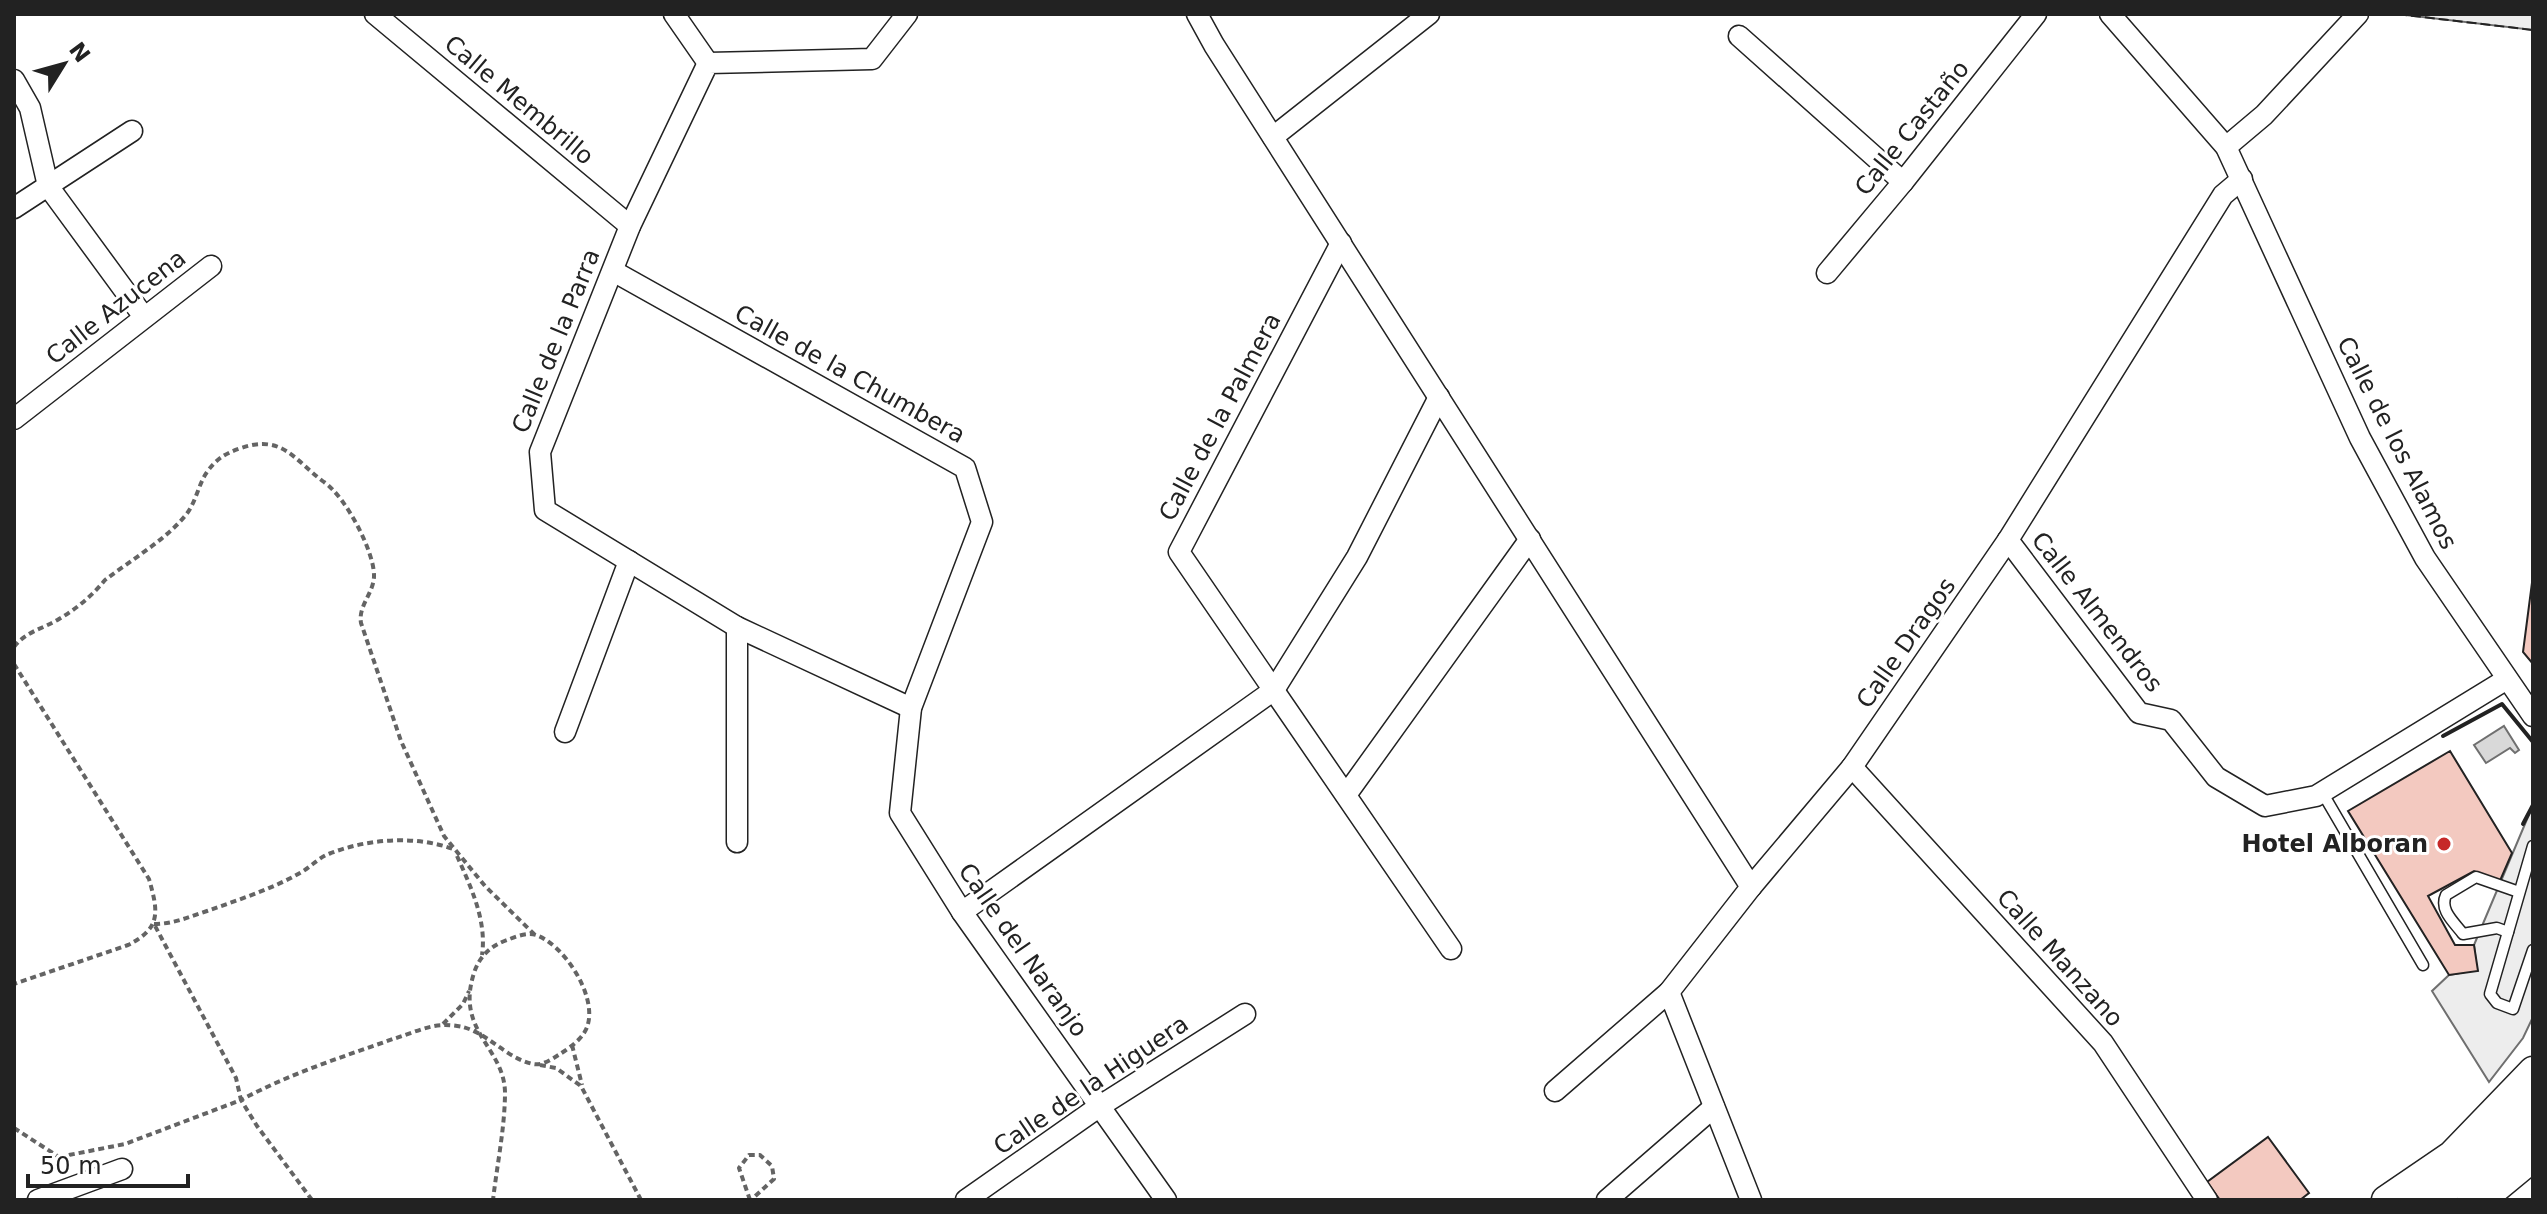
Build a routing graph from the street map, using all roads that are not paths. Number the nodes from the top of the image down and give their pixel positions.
1 (375, 14) edge
2 (674, 14) edge
3 (907, 14) edge
4 (1197, 14) edge
5 (1429, 14) edge
6 (2036, 14) edge
7 (2110, 14) edge
8 (2358, 14) edge
9 (1739, 36) dead end
10 (708, 63) junction
11 (14, 80) edge
12 (132, 131) dead end
13 (1273, 137) junction
14 (2226, 147) junction
15 (2242, 179) junction
16 (1903, 182) junction
17 (48, 186) junction
18 (14, 208) edge
19 (630, 226) junction
20 (1341, 243) junction
21 (211, 266) dead end
22 (613, 271) junction
23 (1827, 273) dead end
24 (144, 317) junction
25 (1439, 397) junction
26 (14, 419) edge
27 (1530, 539) junction
28 (2008, 540) junction
29 (629, 561) junction
30 (737, 627) junction
31 (2507, 679) junction
32 (1274, 690) junction
33 (911, 708) junction
34 (2533, 716) edge
35 (565, 732) dead end
36 (1852, 767) junction
37 (2322, 792) junction
38 (1346, 795) junction
39 (737, 842) dead end
40 (2532, 854) edge
41 (1751, 887) junction
42 (2519, 892) junction
43 (962, 912) junction
44 (2508, 932) junction
45 (1451, 949) dead end
46 (2533, 950) edge
47 (2423, 965) dead end
48 (1669, 992) junction
49 (1245, 1014) dead end
50 (2533, 1071) edge
51 (1555, 1091) dead end
52 (1100, 1106) junction
53 (1714, 1107) junction
54 (2533, 1108) edge
55 (2533, 1152) edge
56 (122, 1169) dead end
57 (45, 1198) edge
58 (966, 1200) edge
59 (1166, 1200) edge
60 (1607, 1200) edge
61 (1751, 1200) edge
62 (2207, 1200) edge
63 (2386, 1200) edge
64 (2423, 1200) edge
65 (2475, 1200) edge

1 - 19 street, Calle Membrillo
2 - 10 street
3 - 10 street
4 - 13 street
5 - 13 street
6 - 16 street, Calle Castaño
7 - 14 street, Calle de los Alamos
8 - 14 street
9 - 16 street
10 - 19 street, Calle de la Parra
11 - 17 street
12 - 17 street
13 - 20 street
14 - 15 street, Calle de los Alamos
15 - 28 street, Calle Dragos
15 - 31 street, Calle de los Alamos
16 - 23 street, Calle Castaño
17 - 18 street
17 - 24 street
19 - 22 street, Calle de la Parra
20 - 25 street
20 - 32 street, Calle de la Palmera
21 - 24 street, Calle Azucena
22 - 29 street, Calle de la Parra
22 - 33 street, Calle de la Chumbera
24 - 26 street, Calle Azucena
25 - 27 street
25 - 32 street
27 - 38 street
27 - 41 street
28 - 36 street, Calle Dragos
28 - 37 street, Calle Almendros
29 - 30 street, Calle de la Parra
29 - 35 street
30 - 33 street, Calle de la Parra
30 - 39 street
31 - 34 street, Calle de los Alamos
31 - 37 street, Calle Almendros
32 - 38 street, Calle de la Palmera
32 - 43 street
33 - 43 street, Calle del Naranjo
36 - 41 street, Calle Dragos
36 - 62 street, Calle Manzano
37 - 47 lane
38 - 45 street, Calle de la Palmera
40 - 42 lane
41 - 48 street, Calle Dragos
42 - 44 lane
42 - 44 lane
43 - 52 street, Calle del Naranjo
44 - 46 lane
48 - 51 street, Calle Dragos
48 - 53 street
49 - 52 street, Calle de la Higuera
50 - 63 street
52 - 58 street, Calle de la Higuera
52 - 59 street, Calle del Naranjo
53 - 60 street
53 - 61 street
54 - 64 highway
55 - 65 highway
56 - 57 street

